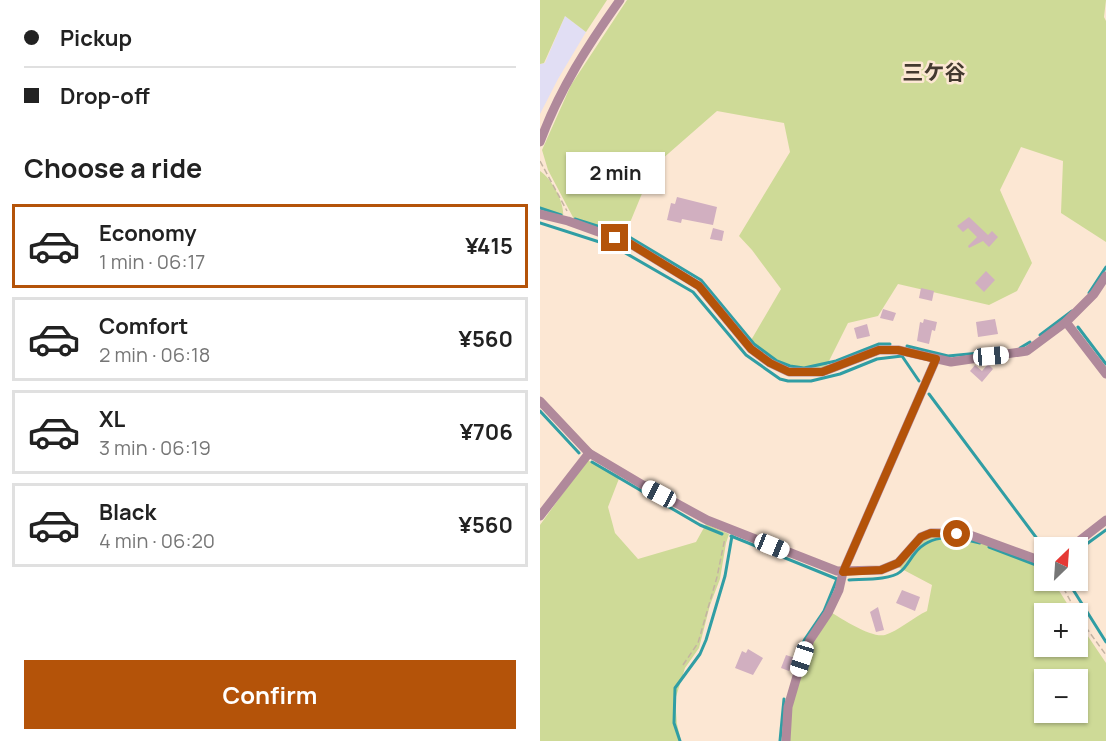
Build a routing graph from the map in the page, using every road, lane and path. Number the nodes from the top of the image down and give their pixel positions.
1 (620, 0) edge
2 (540, 142) edge
3 (540, 161) edge
4 (540, 214) edge
5 (568, 221) junction
6 (1106, 276) edge
7 (1066, 322) junction
8 (936, 359) junction
9 (1106, 374) edge
10 (540, 401) edge
11 (589, 453) junction
12 (540, 516) edge
13 (1106, 520) edge
14 (729, 529) junction
15 (1084, 537) edge
16 (1034, 558) edge
17 (843, 572) junction
18 (1065, 591) edge
19 (1106, 655) edge
20 (683, 665) dead end
21 (786, 741) edge

1 - 2 street
3 - 5 path
4 - 5 street
5 - 8 street
6 - 7 street
7 - 8 street
7 - 9 street
8 - 17 street
10 - 11 street
11 - 12 street
11 - 14 street
13 - 15 street
14 - 17 street
14 - 20 path
16 - 17 street
17 - 21 street
18 - 19 path

